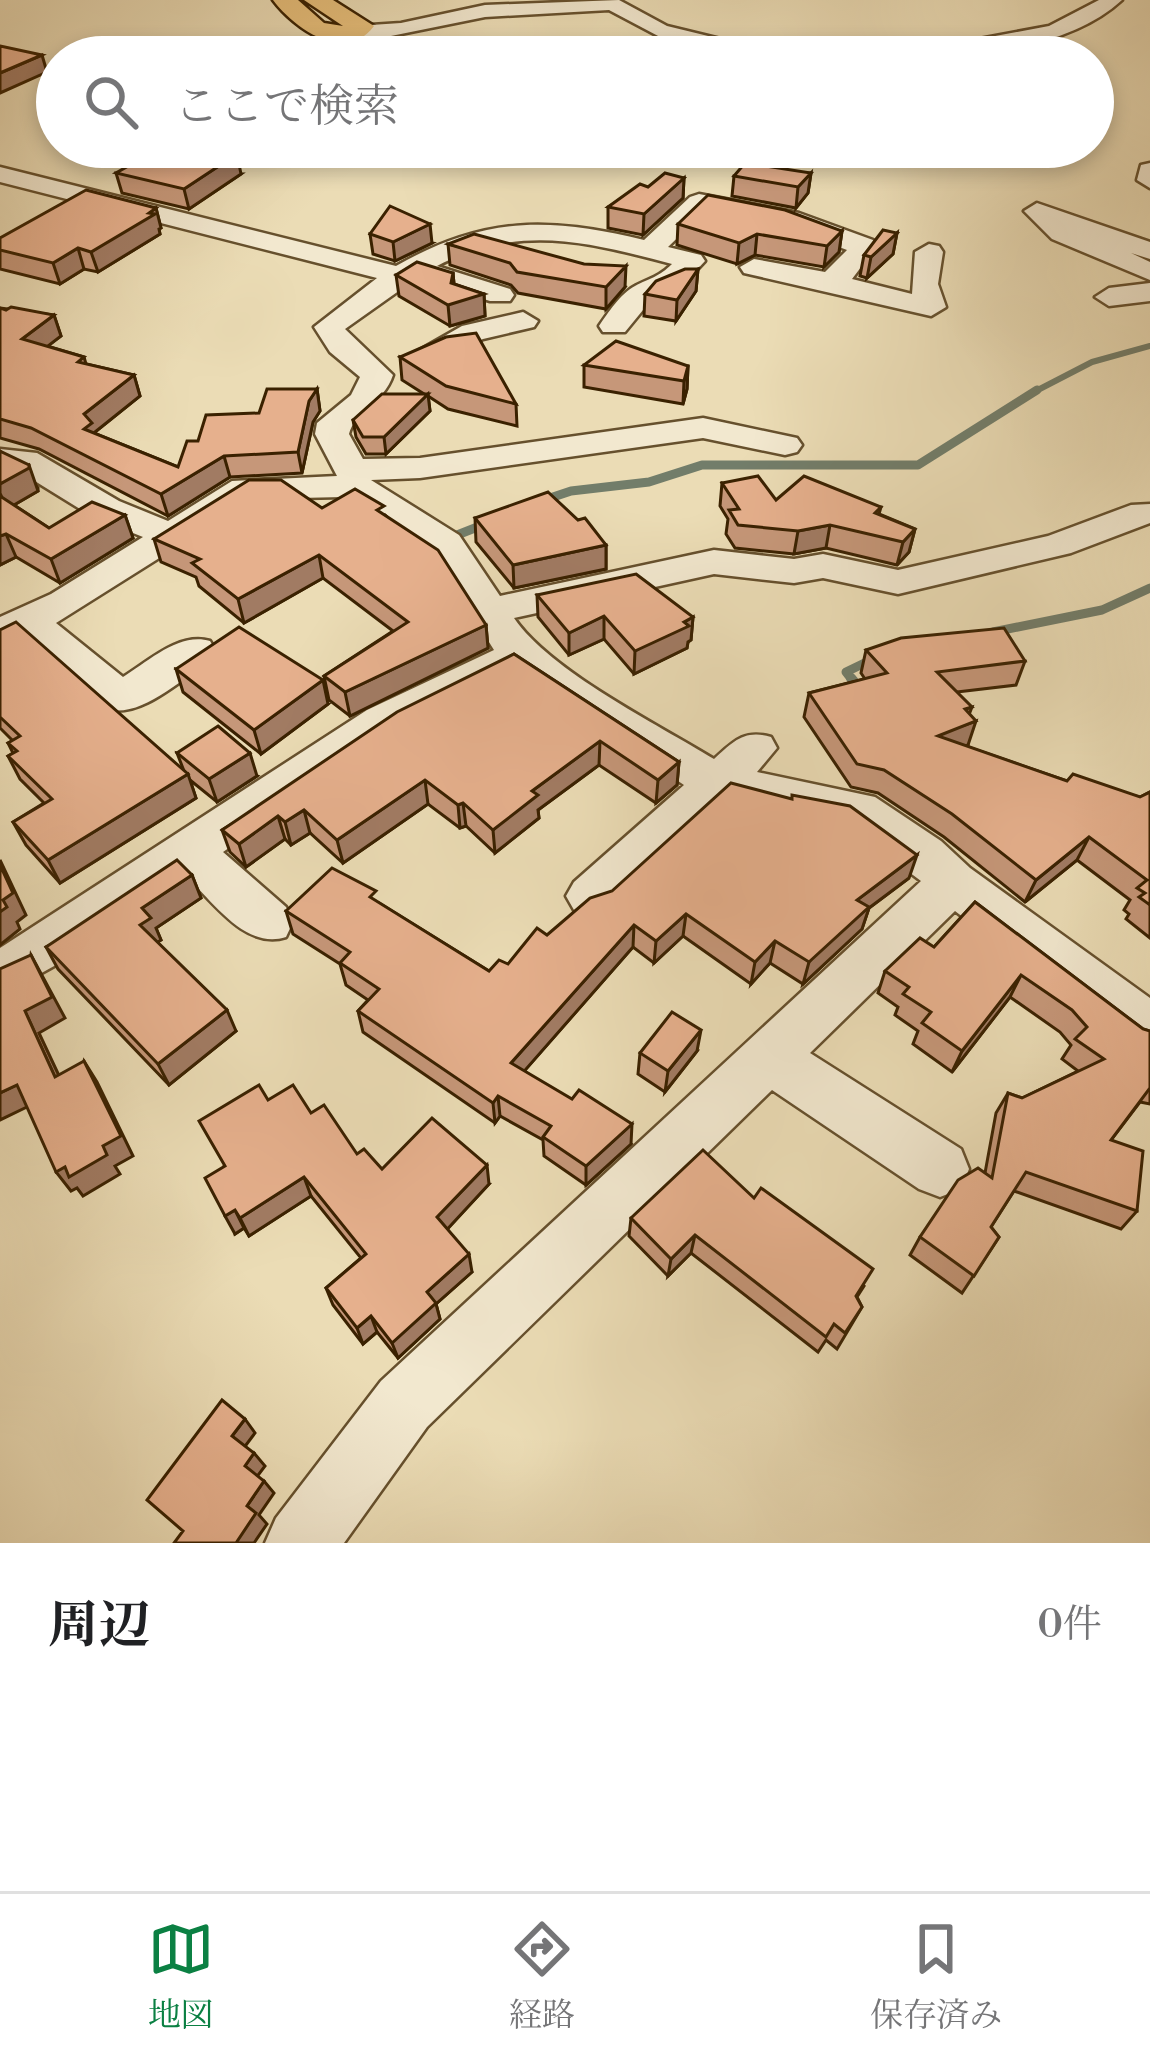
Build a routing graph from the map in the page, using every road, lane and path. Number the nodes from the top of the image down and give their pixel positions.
1 (285, 0) edge
2 (316, 0) edge
3 (1113, 0) edge
4 (543, 8) junction
5 (356, 32) junction
6 (614, 32) dead end
7 (682, 36) edge
8 (1028, 36) edge
9 (1150, 170) edge
10 (0, 174) edge
11 (1150, 180) edge
12 (513, 210) dead end
13 (564, 234) junction
14 (648, 251) junction
15 (1150, 251) edge
16 (929, 252) dead end
17 (754, 267) dead end
18 (409, 272) junction
19 (1150, 272) edge
20 (831, 282) junction
21 (1150, 292) edge
22 (500, 295) dead end
23 (1109, 297) dead end
24 (523, 321) dead end
25 (614, 326) dead end
26 (377, 375) junction
27 (621, 420) dead end
28 (589, 445) junction
29 (784, 445) dead end
30 (0, 459) edge
31 (353, 480) junction
32 (1144, 513) dead end
33 (172, 536) junction
34 (493, 610) junction
35 (14, 627) edge
36 (196, 651) edge
37 (521, 654) junction
38 (755, 748) dead end
39 (717, 782) junction
40 (188, 849) junction
41 (953, 882) junction
42 (591, 896) edge
43 (268, 922) dead end
44 (0, 974) edge
45 (1140, 1011) edge
46 (771, 1058) junction
47 (940, 1169) dead end
48 (301, 1543) edge

1 - 5 main road
2 - 5 main road
3 - 8 street
4 - 5 street
4 - 6 street
4 - 7 street
9 - 11 street
10 - 18 street
12 - 13 street
13 - 14 street
13 - 18 street
14 - 20 street
14 - 25 street
15 - 19 street
16 - 20 street
17 - 20 street
18 - 22 street
18 - 26 street
21 - 23 street
24 - 26 street
26 - 31 street
27 - 28 street
28 - 29 street
28 - 31 street
30 - 33 street
31 - 33 street
31 - 34 street
32 - 34 street
33 - 35 street
34 - 37 street
35 - 36 street
37 - 39 street
37 - 40 street
38 - 39 street
39 - 41 street
39 - 42 street
40 - 43 street
40 - 44 street
41 - 45 street
41 - 46 street
46 - 47 street
46 - 48 street

